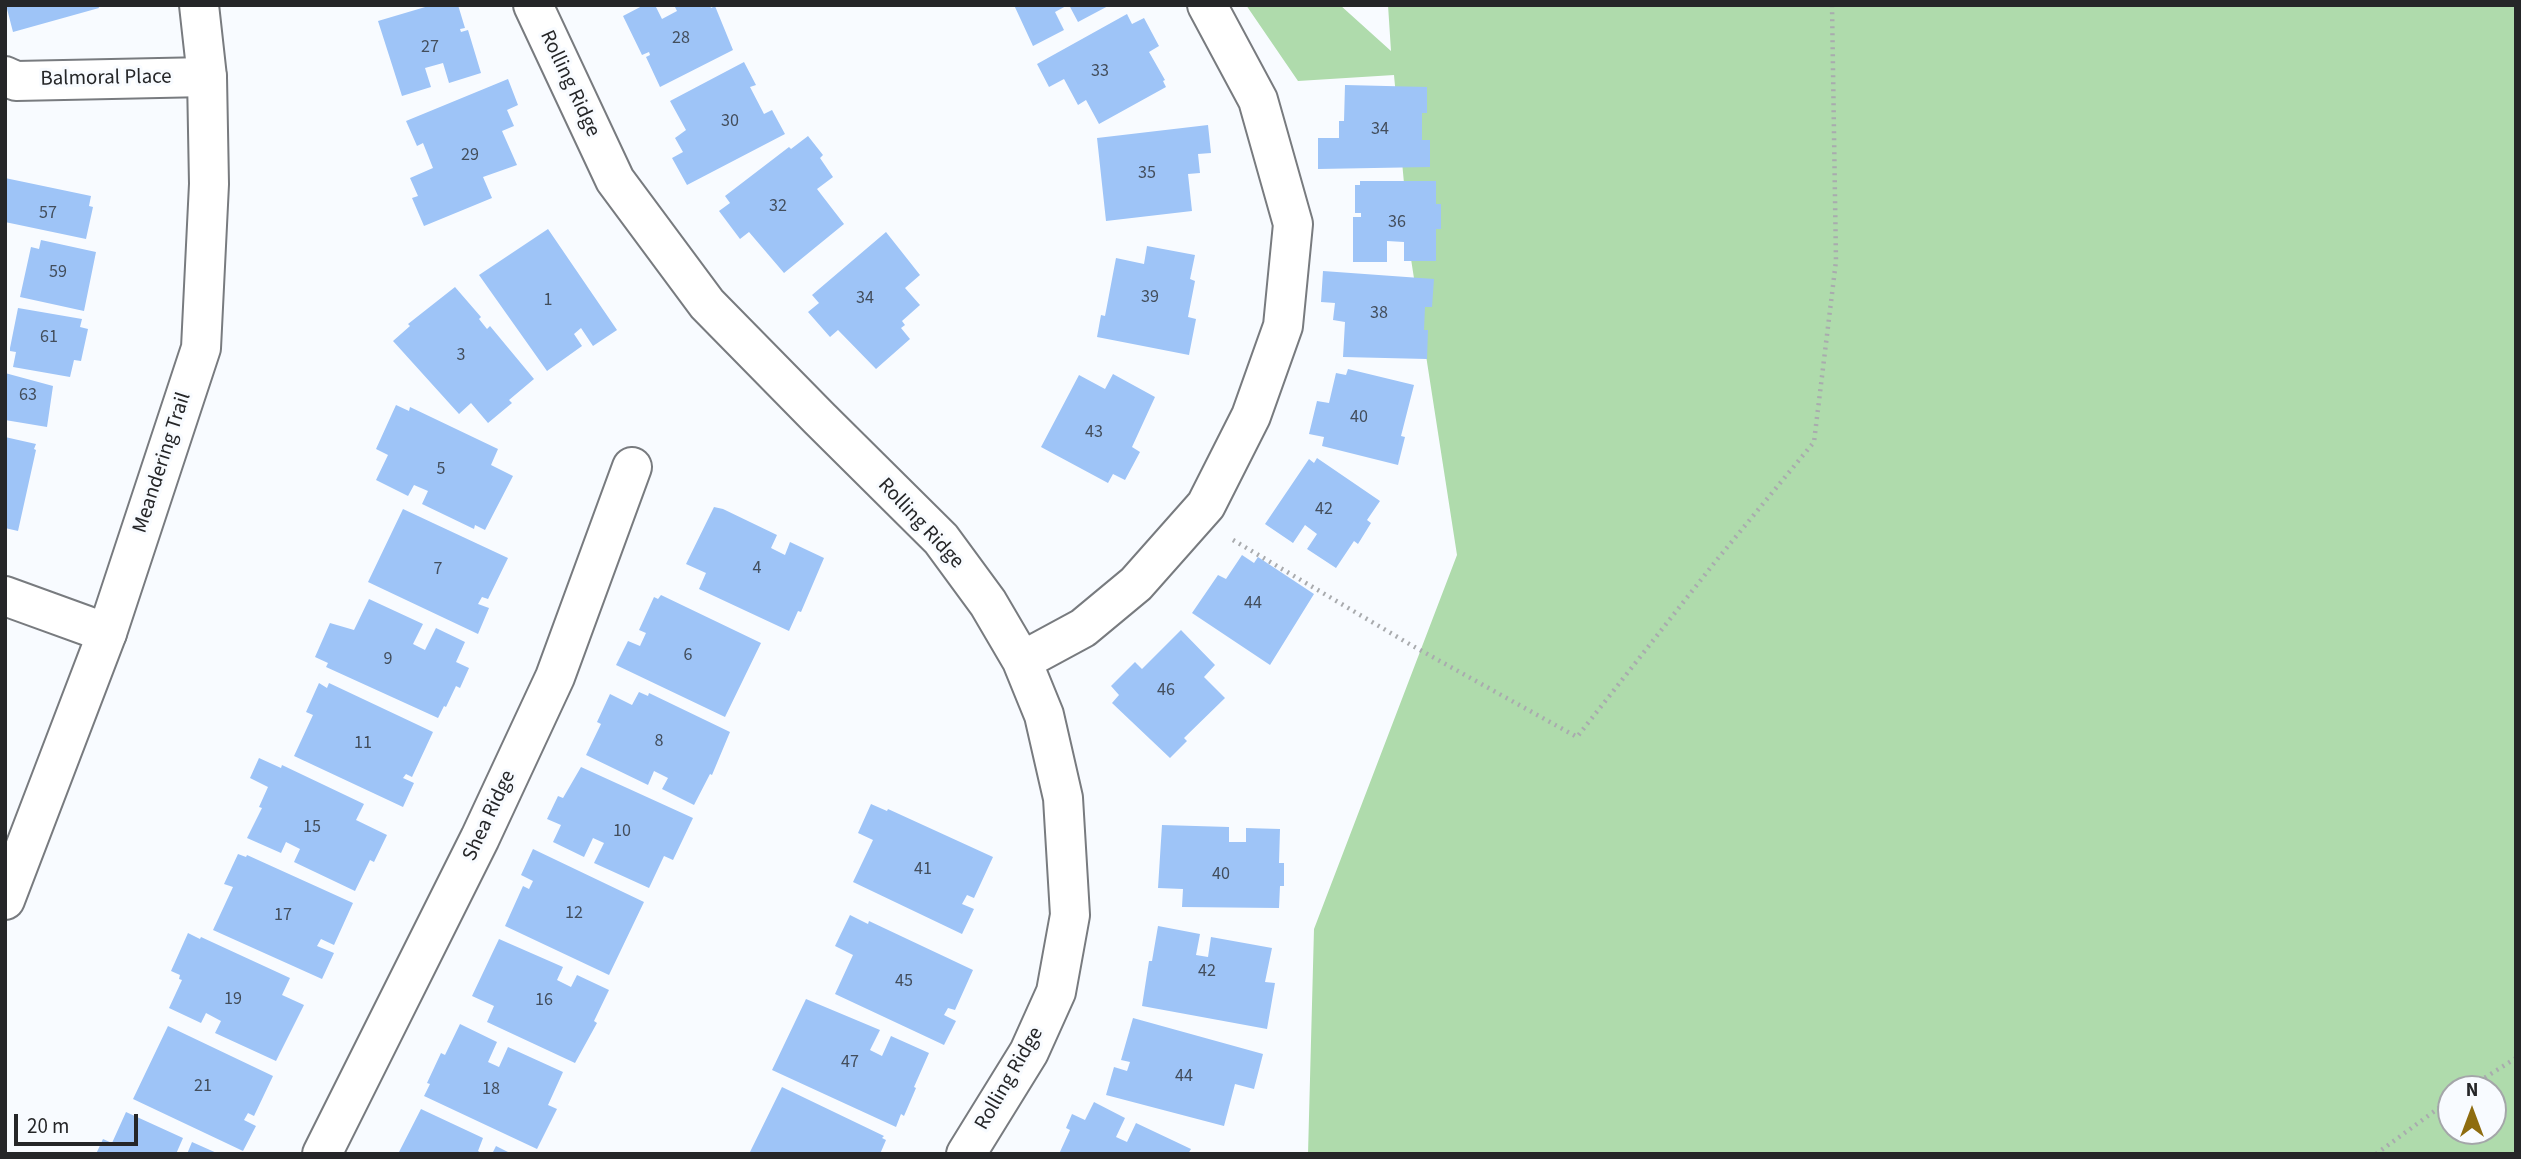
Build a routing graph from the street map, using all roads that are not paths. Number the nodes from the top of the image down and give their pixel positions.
1 (199, 5) edge
2 (533, 5) edge
3 (1207, 5) edge
4 (5, 76) edge
5 (207, 77) junction
6 (632, 467) dead end
7 (5, 596) edge
8 (107, 633) junction
9 (1022, 661) junction
10 (5, 900) edge
11 (322, 1154) edge
12 (966, 1154) edge

1 - 5 street, Meandering Trail
2 - 9 street, Rolling Ridge
3 - 9 street
4 - 5 street, Balmoral Place
5 - 8 street, Meandering Trail
6 - 11 street, Shea Ridge
7 - 8 street
8 - 10 street, Meandering Trail
9 - 12 street, Rolling Ridge

